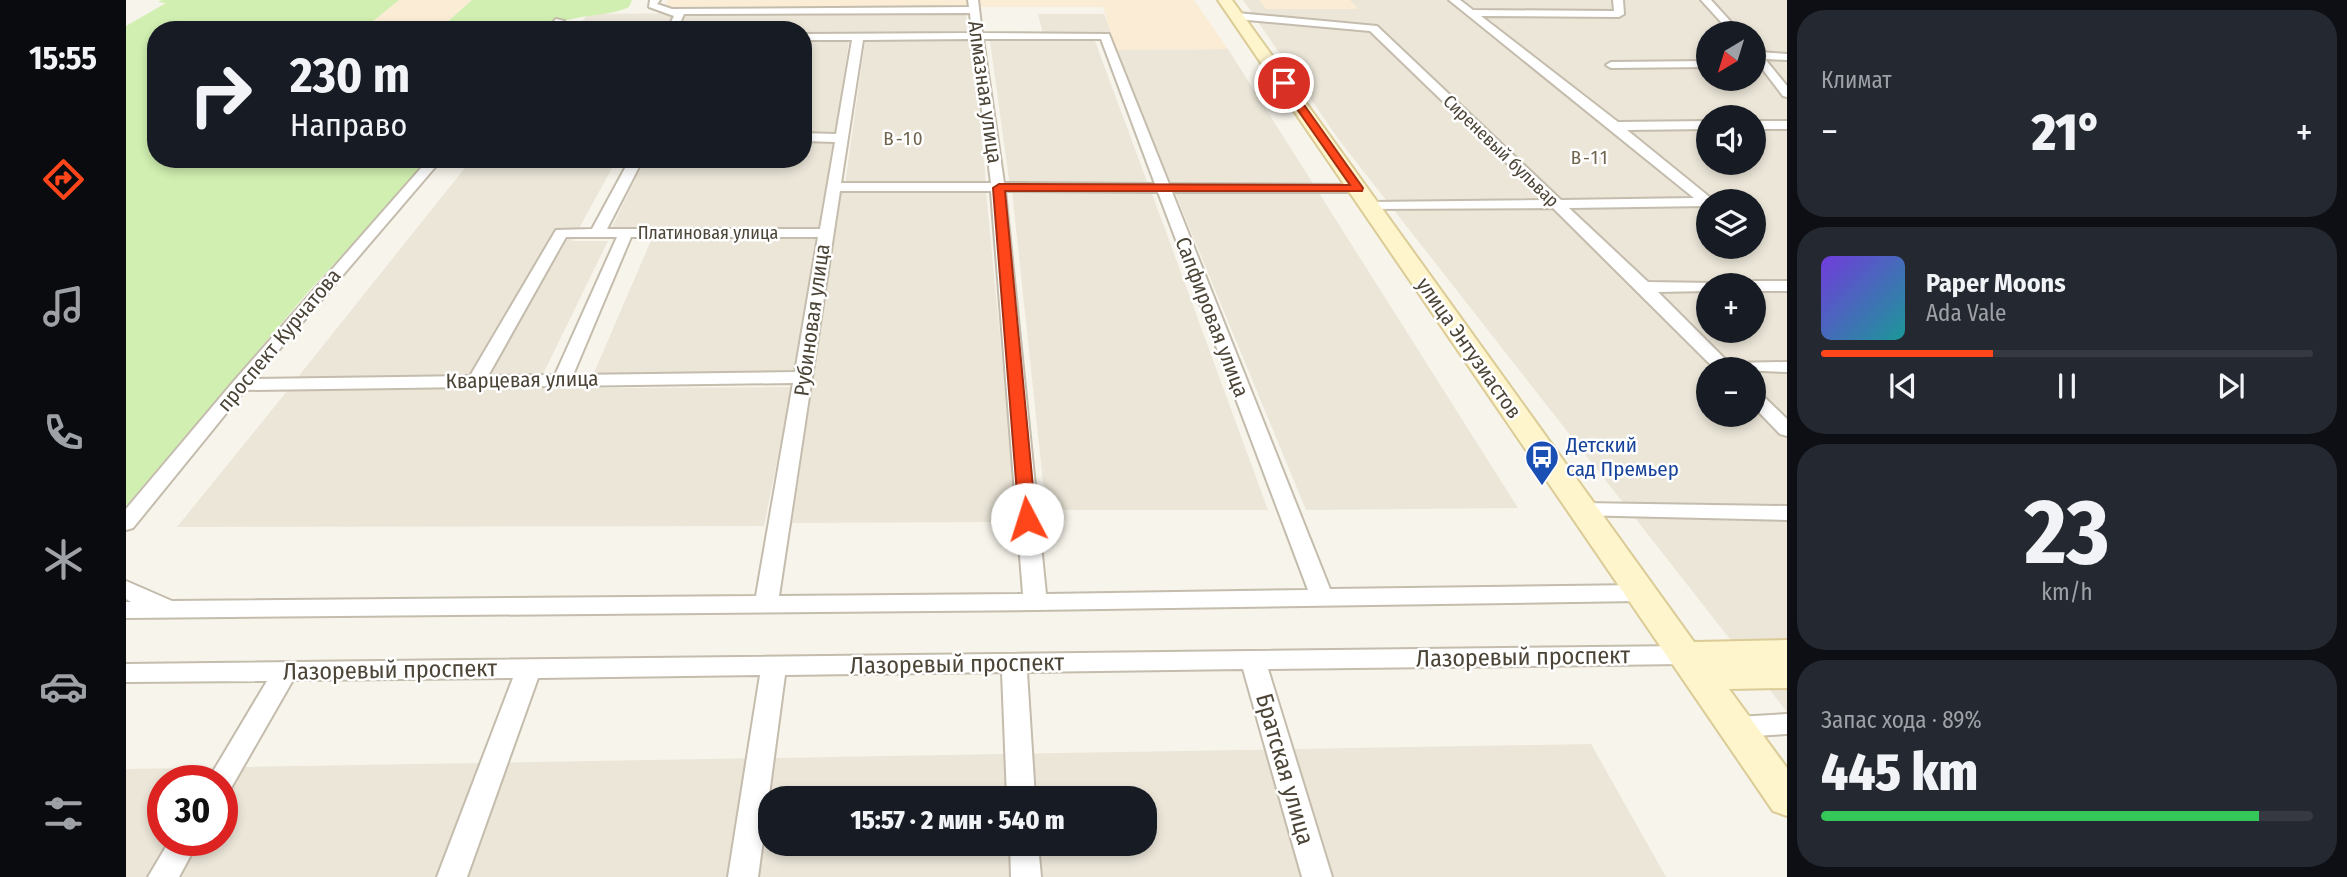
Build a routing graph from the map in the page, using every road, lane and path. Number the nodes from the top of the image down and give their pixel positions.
1 (655, 0) edge
2 (1454, 0) edge
3 (1618, 0) edge
4 (1706, 0) edge
5 (974, 5) edge
6 (1231, 8) edge
7 (674, 11) junction
8 (1470, 13) junction
9 (677, 21) edge
10 (1725, 21) edge
11 (858, 36) junction
12 (977, 36) junction
13 (812, 37) edge
14 (1787, 57) edge
15 (1766, 58) edge
16 (1696, 64) edge
17 (1611, 65) dead end
18 (1766, 70) edge
19 (1787, 94) edge
20 (1696, 125) edge
21 (1766, 125) edge
22 (1787, 125) edge
23 (1615, 126) junction
24 (812, 137) edge
25 (843, 138) junction
26 (428, 168) edge
27 (631, 168) edge
28 (835, 187) junction
29 (999, 188) junction
30 (1163, 189) junction
31 (1696, 193) edge
32 (1364, 197) junction
33 (1696, 202) edge
34 (1556, 203) junction
35 (597, 233) junction
36 (626, 233) junction
37 (825, 233) junction
38 (1696, 286) edge
39 (1766, 286) edge
40 (1787, 286) edge
41 (1644, 287) junction
42 (1713, 357) edge
43 (1766, 367) edge
44 (1787, 367) edge
45 (804, 377) junction
46 (562, 379) junction
47 (476, 381) junction
48 (240, 385) junction
49 (1766, 409) edge
50 (1787, 430) edge
51 (1581, 510) junction
52 (1787, 513) edge
53 (126, 523) edge
54 (126, 589) edge
55 (1640, 593) junction
56 (1322, 598) junction
57 (1035, 602) junction
58 (766, 605) junction
59 (185, 609) junction
60 (126, 610) edge
61 (1787, 653) edge
62 (1253, 661) junction
63 (1014, 663) junction
64 (1692, 665) junction
65 (774, 666) junction
66 (529, 668) junction
67 (286, 671) junction
68 (126, 673) edge
69 (1787, 674) edge
70 (1787, 724) edge
71 (1737, 727) junction
72 (230, 765) edge
73 (1020, 786) edge
74 (1787, 799) edge
75 (175, 856) edge
76 (1025, 856) edge
77 (163, 877) edge
78 (452, 877) edge
79 (743, 877) edge
80 (1026, 877) edge
81 (1317, 877) edge

1 - 7 street
2 - 8 street
3 - 8 street
4 - 10 street
5 - 7 street
5 - 12 street, Алмазная улица
6 - 32 street, улица Энтузиастов
6 - 34 street, Сиреневый бульвар
7 - 9 street
8 - 23 street
11 - 12 street
11 - 13 street
11 - 25 street, Рубиновая улица
12 - 29 street, Алмазная улица
12 - 30 street, Сапфировая улица
14 - 15 street
16 - 17 street
18 - 19 street
20 - 23 street
21 - 22 street
23 - 31 street
24 - 25 street
25 - 28 street, Рубиновая улица
26 - 48 street, проспект Курчатова
27 - 35 street
28 - 29 street
28 - 37 street, Рубиновая улица
29 - 30 street
29 - 57 street, Алмазная улица
30 - 32 street
30 - 56 street, Сапфировая улица
32 - 34 street
32 - 51 street, улица Энтузиастов
33 - 34 street
34 - 41 street, Сиреневый бульвар
35 - 36 street
35 - 47 street
36 - 37 street, Платиновая улица
36 - 46 street, Платиновая улица
37 - 45 street, Рубиновая улица
38 - 41 street
39 - 40 street
41 - 42 street, Сиреневый бульвар
43 - 44 street
45 - 46 street, Кварцевая улица
45 - 58 street, Рубиновая улица
46 - 47 street, Кварцевая улица
47 - 48 street, Кварцевая улица
48 - 53 street, проспект Курчатова
49 - 50 street
51 - 52 street
51 - 55 street, улица Энтузиастов
54 - 59 street
55 - 56 street
55 - 64 street, улица Энтузиастов
56 - 57 street
57 - 58 street
58 - 59 street
59 - 60 street
61 - 64 street, Лазоревый проспект
62 - 63 street, Лазоревый проспект
62 - 64 street, Лазоревый проспект
62 - 81 street, Братская улица
63 - 65 street, Лазоревый проспект
63 - 73 street
64 - 69 street, Лазоревый проспект
64 - 71 street, улица Энтузиастов
65 - 66 street, Лазоревый проспект
65 - 79 street
66 - 67 street, Лазоревый проспект
66 - 78 street
67 - 68 street, Лазоревый проспект
67 - 72 street
70 - 71 street
71 - 74 street, улица Энтузиастов
75 - 77 street
76 - 80 street

